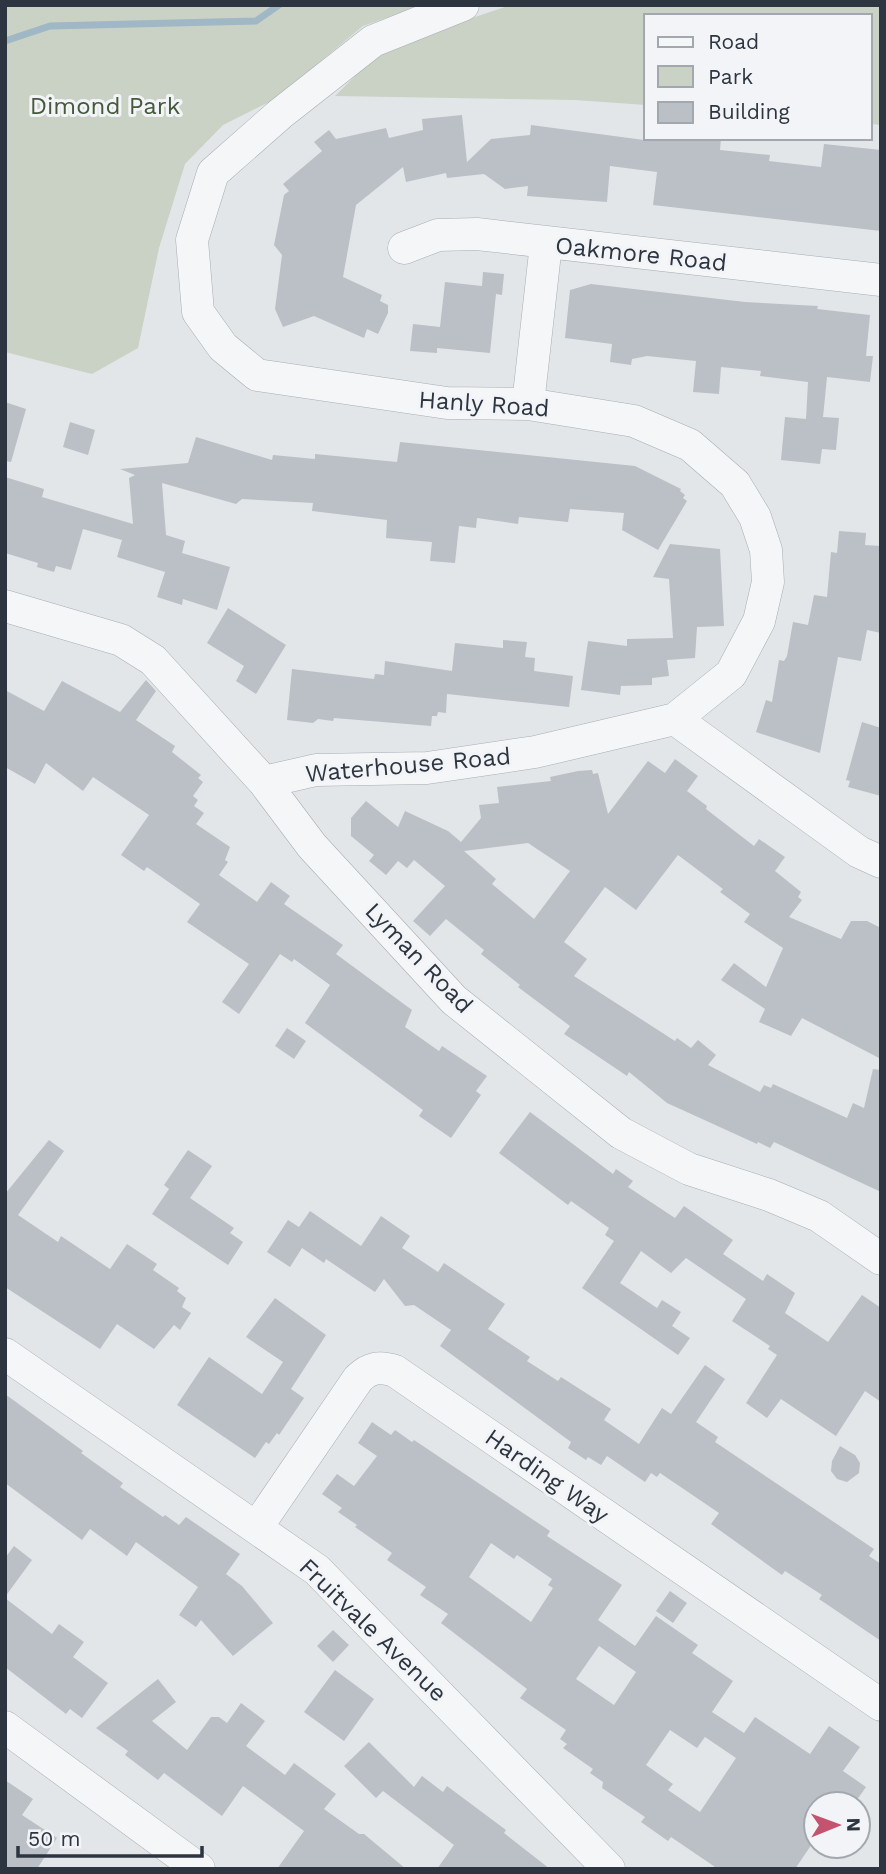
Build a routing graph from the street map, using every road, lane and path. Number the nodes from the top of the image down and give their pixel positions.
1 (463, 5) edge
2 (546, 244) junction
3 (404, 248) dead end
4 (881, 280) edge
5 (528, 404) junction
6 (5, 606) edge
7 (675, 719) junction
8 (264, 782) junction
9 (881, 862) edge
10 (881, 1259) edge
11 (5, 1354) edge
12 (257, 1527) junction
13 (881, 1705) edge
14 (5, 1727) edge
15 (199, 1869) edge
16 (609, 1869) edge

1 - 5 street, Hanly Road
2 - 3 street, Oakmore Road
2 - 4 street, Oakmore Road
2 - 5 street
5 - 7 street, Hanly Road
6 - 8 street, Lyman Road
7 - 8 street, Waterhouse Road
7 - 9 street
8 - 10 street, Lyman Road
11 - 12 street, Fruitvale Avenue
12 - 13 street, Harding Way
12 - 16 street, Fruitvale Avenue
14 - 15 street

